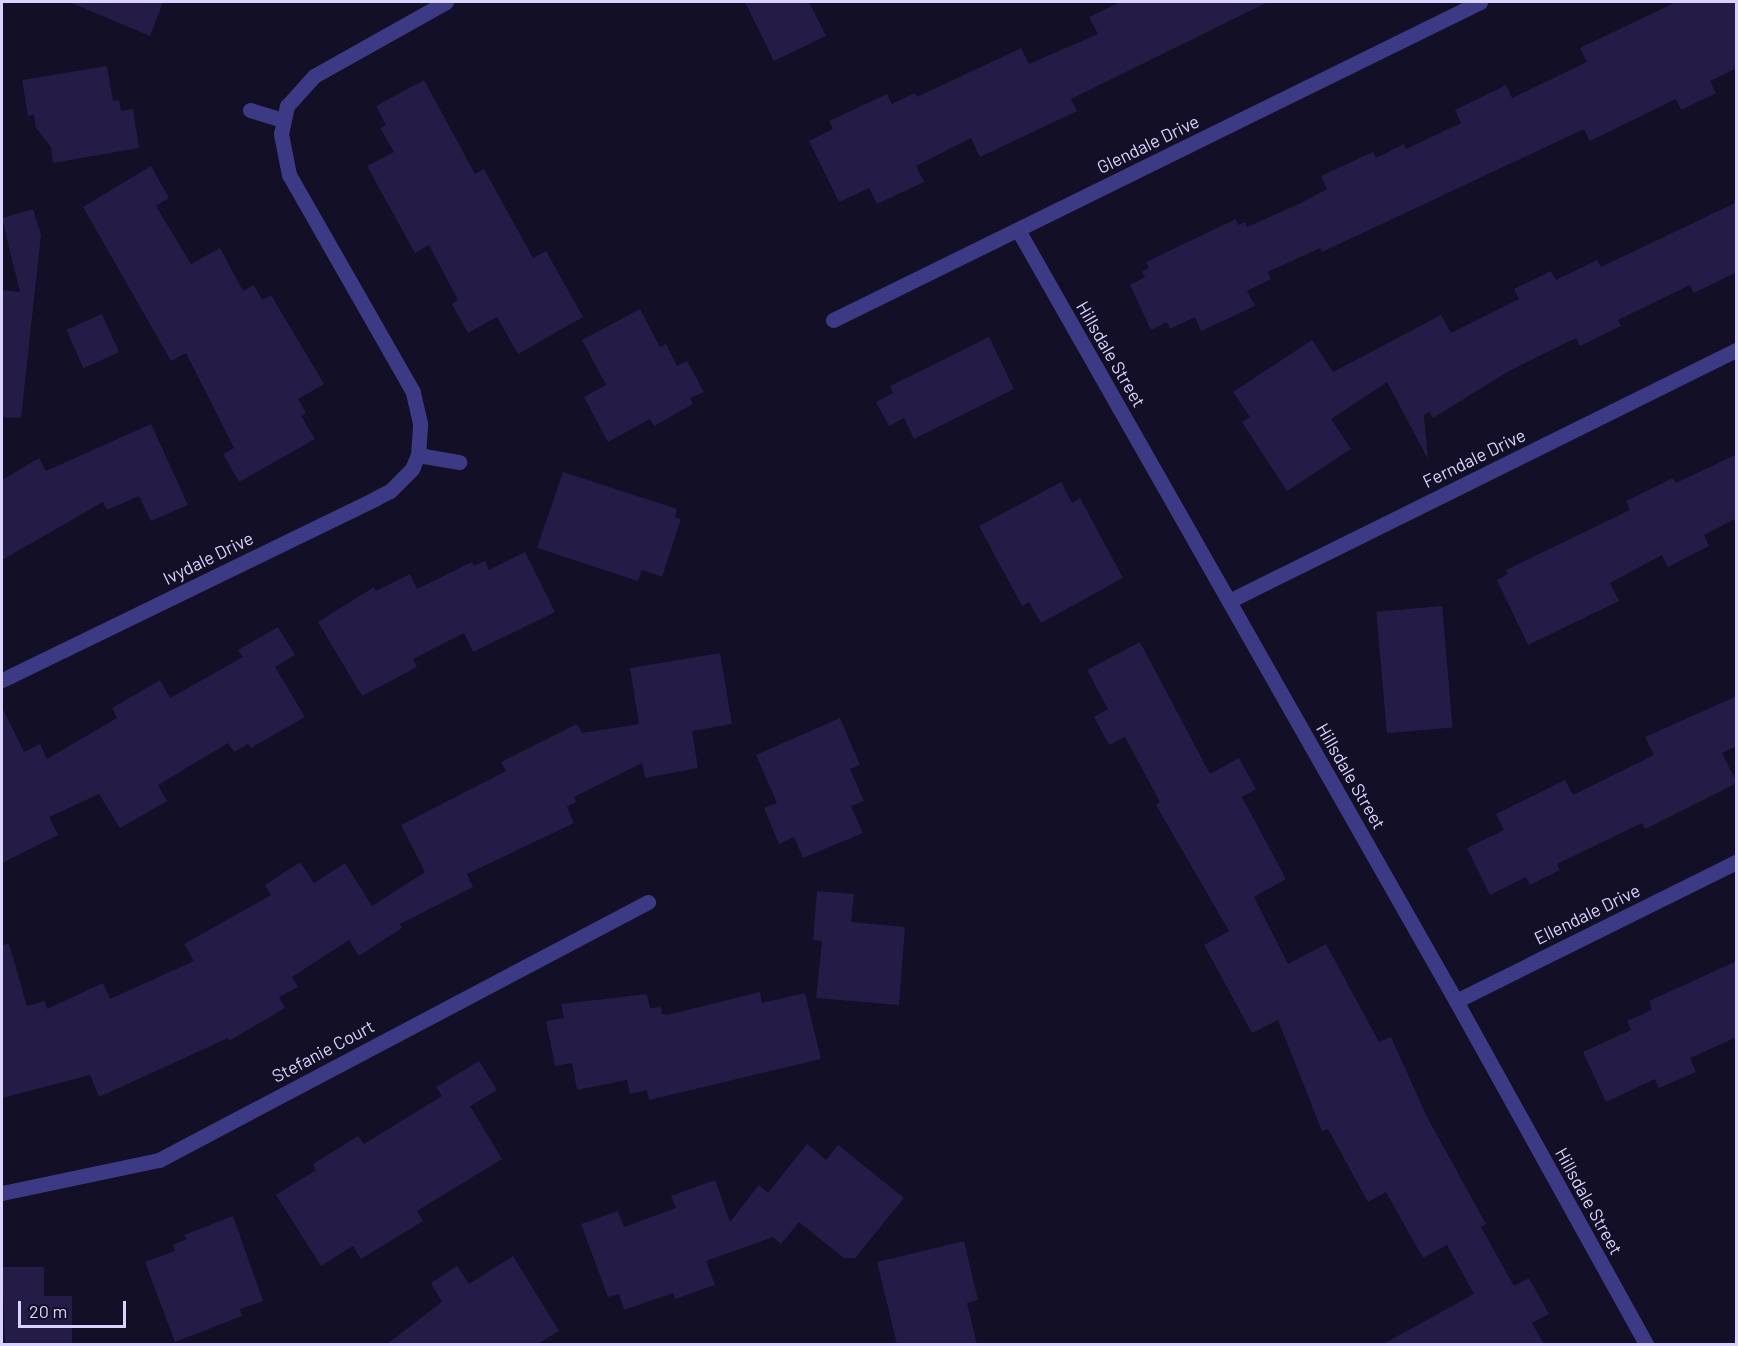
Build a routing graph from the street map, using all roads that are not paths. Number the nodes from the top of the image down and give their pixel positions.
1 (446, 2) edge
2 (1480, 2) edge
3 (250, 110) dead end
4 (283, 120) junction
5 (1018, 230) junction
6 (833, 320) dead end
7 (1737, 350) edge
8 (418, 455) junction
9 (459, 462) dead end
10 (1229, 600) junction
11 (2, 680) edge
12 (1737, 862) edge
13 (648, 902) dead end
14 (1456, 1000) junction
15 (2, 1192) edge
16 (1646, 1344) edge

1 - 4 street, Ivydale Drive
2 - 5 street, Glendale Drive
3 - 4 street
4 - 8 street, Ivydale Drive
5 - 6 street, Glendale Drive
5 - 10 street, Hillsdale Street
7 - 10 street, Ferndale Drive
8 - 9 street
8 - 11 street, Ivydale Drive
10 - 14 street, Hillsdale Street
12 - 14 street, Ellendale Drive
13 - 15 street, Stefanie Court
14 - 16 street, Hillsdale Street

